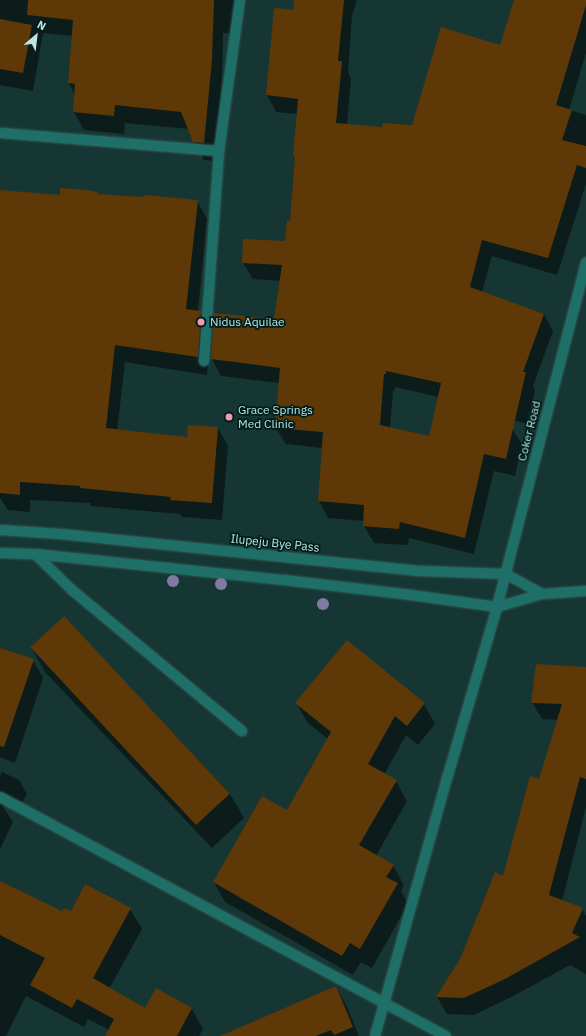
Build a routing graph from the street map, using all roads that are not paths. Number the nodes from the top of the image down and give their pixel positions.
1 (240, 0) edge
2 (0, 133) edge
3 (219, 151) junction
4 (586, 262) edge
5 (204, 361) dead end
6 (0, 530) edge
7 (0, 553) edge
8 (35, 554) junction
9 (506, 574) junction
10 (586, 591) edge
11 (542, 594) junction
12 (497, 607) junction
13 (242, 731) dead end
14 (0, 797) edge
15 (384, 1004) junction
16 (375, 1036) edge
17 (446, 1036) edge

1 - 3 street
2 - 3 street
3 - 5 street
4 - 9 street, Coker Road
6 - 9 street, Ilupeju Bye Pass
7 - 8 street
8 - 12 street
8 - 13 street
9 - 11 street, Ilupeju Bye Pass
9 - 12 street, Coker Road
10 - 11 street
11 - 12 street
12 - 15 street, Coker Road
14 - 15 street
15 - 16 street, Coker Road
15 - 17 street

